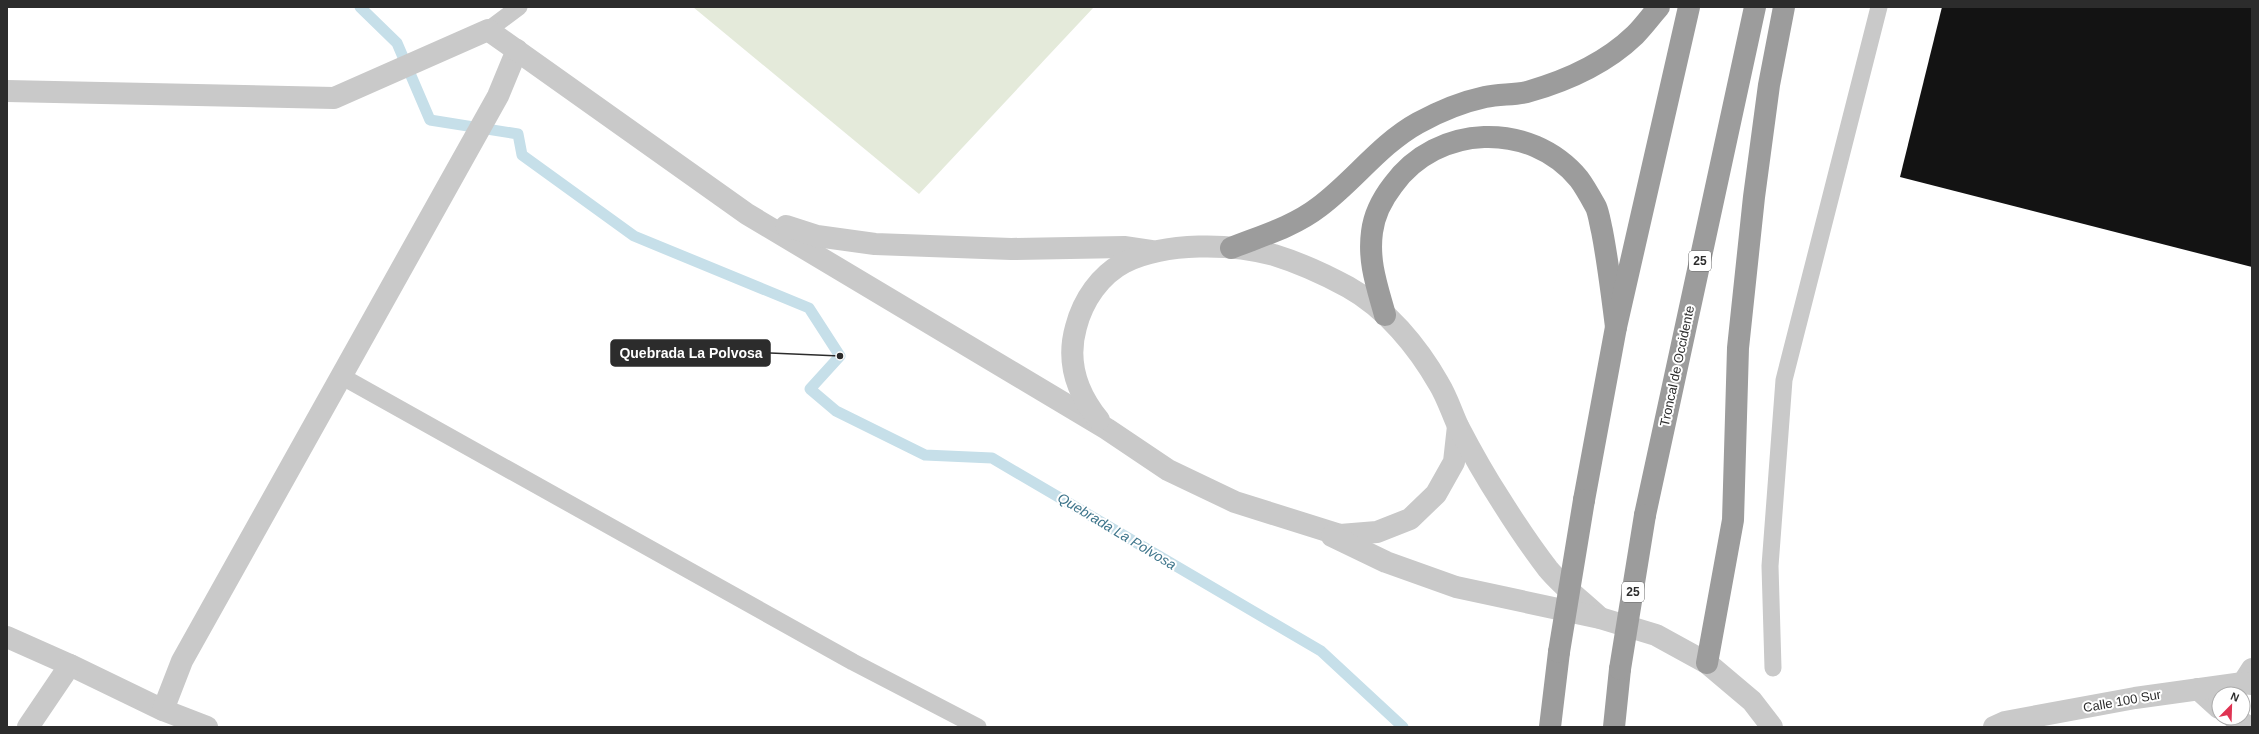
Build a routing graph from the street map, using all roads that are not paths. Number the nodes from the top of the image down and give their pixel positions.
1 (519, 7) edge
2 (1659, 7) edge
3 (1689, 7) edge
4 (1755, 7) edge
5 (1784, 7) edge
6 (1879, 7) edge
7 (488, 30) junction
8 (517, 50) junction
9 (7, 90) edge
10 (747, 214) junction
11 (1231, 248) junction
12 (1156, 252) junction
13 (1384, 315) junction
14 (1616, 327) junction
15 (341, 376) junction
16 (1458, 426) junction
17 (1107, 429) junction
18 (1305, 524) junction
19 (1600, 618) junction
20 (7, 637) edge
21 (1707, 663) junction
22 (70, 665) junction
23 (1773, 668) dead end
24 (2249, 679) edge
25 (2198, 689) junction
26 (2211, 701) edge
27 (162, 710) junction
28 (28, 727) edge
29 (207, 727) edge
30 (978, 727) edge
31 (1550, 727) edge
32 (1614, 727) edge
33 (1772, 727) edge
34 (1994, 727) edge

1 - 7 lane
2 - 11 highway
3 - 14 highway
4 - 32 highway, Troncal de Occidente / 25, bridge
5 - 21 highway
6 - 23 lane
7 - 8 street
7 - 9 street
8 - 10 street
8 - 15 street
10 - 12 street
10 - 17 street
11 - 12 street
11 - 13 street
12 - 17 street
13 - 14 highway
13 - 16 street
14 - 31 highway, bridge
15 - 27 street
15 - 30 lane
16 - 18 street
16 - 19 street
17 - 18 street
18 - 19 street
19 - 21 street
20 - 22 street
21 - 33 street
22 - 27 street
22 - 28 street
24 - 25 street, Calle 100 Sur
25 - 26 street
25 - 34 street, Calle 100 Sur
27 - 29 street

